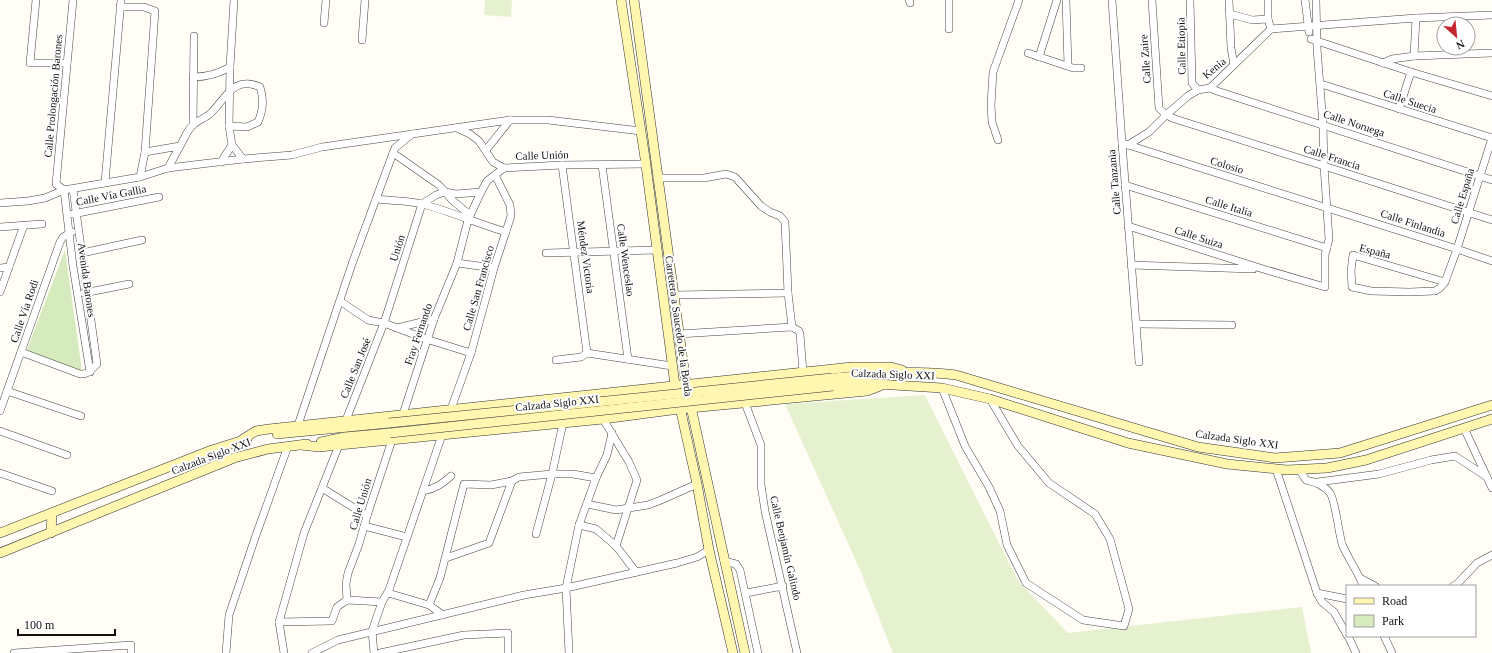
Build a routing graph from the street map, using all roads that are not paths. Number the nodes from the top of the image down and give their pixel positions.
1 (36, 0) edge
2 (73, 0) edge
3 (234, 0) edge
4 (326, 0) edge
5 (365, 0) edge
6 (621, 0) edge
7 (634, 0) edge
8 (949, 0) edge
9 (1018, 0) edge
10 (1057, 0) edge
11 (1066, 0) edge
12 (1112, 0) edge
13 (1152, 0) edge
14 (1190, 0) edge
15 (1229, 0) edge
16 (1268, 0) edge
17 (1306, 0) edge
18 (1316, 0) edge
19 (120, 3) edge
20 (1230, 14) junction
21 (1492, 15) edge
22 (1416, 18) junction
23 (1268, 19) junction
24 (324, 23) dead end
25 (1317, 26) junction
26 (1307, 27) junction
27 (949, 29) dead end
28 (1271, 29) junction
29 (194, 36) dead end
30 (1314, 39) junction
31 (362, 40) dead end
32 (1028, 53) dead end
33 (1492, 53) edge
34 (1414, 56) junction
35 (1039, 57) junction
36 (67, 63) junction
37 (1383, 63) junction
38 (1234, 65) junction
39 (1068, 66) junction
40 (230, 67) junction
41 (1080, 68) dead end
42 (1411, 72) junction
43 (193, 77) junction
44 (1321, 84) junction
45 (1210, 88) junction
46 (230, 90) junction
47 (1198, 90) junction
48 (1492, 96) edge
49 (1399, 109) junction
50 (1166, 115) junction
51 (510, 120) junction
52 (193, 125) junction
53 (1323, 125) junction
54 (229, 126) junction
55 (456, 128) junction
56 (641, 130) junction
57 (412, 134) junction
58 (1492, 138) edge
59 (998, 140) dead end
60 (1125, 144) junction
61 (232, 145) junction
62 (180, 146) junction
63 (486, 150) junction
64 (145, 152) junction
65 (393, 153) junction
66 (243, 159) junction
67 (221, 162) junction
68 (646, 164) junction
69 (562, 165) junction
70 (602, 165) junction
71 (1324, 166) junction
72 (168, 168) junction
73 (504, 168) junction
74 (495, 175) junction
75 (140, 176) junction
76 (1480, 176) junction
77 (657, 178) junction
78 (1492, 180) edge
79 (105, 182) junction
80 (1125, 185) junction
81 (73, 189) junction
82 (64, 190) junction
83 (445, 192) junction
84 (481, 192) junction
85 (159, 197) dead end
86 (376, 199) junction
87 (0, 203) edge
88 (422, 204) junction
89 (1327, 208) junction
90 (1469, 212) junction
91 (76, 214) junction
92 (67, 215) junction
93 (469, 217) junction
94 (1492, 220) edge
95 (42, 224) dead end
96 (24, 225) junction
97 (1128, 226) junction
98 (0, 227) edge
99 (78, 231) junction
100 (506, 232) junction
101 (69, 233) junction
102 (142, 240) dead end
103 (1327, 248) junction
104 (1457, 249) junction
105 (656, 250) junction
106 (613, 251) junction
107 (574, 252) junction
108 (82, 253) junction
109 (546, 253) dead end
110 (1492, 261) edge
111 (457, 263) junction
112 (1131, 265) junction
113 (9, 267) junction
114 (0, 268) edge
115 (494, 268) junction
116 (1263, 269) junction
117 (1445, 282) junction
118 (129, 284) dead end
119 (0, 292) edge
120 (88, 292) junction
121 (788, 293) junction
122 (78, 294) junction
123 (674, 295) junction
124 (340, 301) junction
125 (434, 319) junction
126 (384, 323) junction
127 (1136, 324) junction
128 (1232, 325) dead end
129 (792, 327) junction
130 (396, 328) junction
131 (679, 334) junction
132 (426, 339) junction
133 (21, 352) junction
134 (471, 353) junction
135 (587, 353) junction
136 (628, 358) junction
137 (556, 360) dead end
138 (1139, 362) dead end
139 (672, 366) junction
140 (90, 372) junction
141 (803, 372) junction
142 (910, 372) junction
143 (720, 380) junction
144 (832, 382) junction
145 (686, 384) junction
146 (882, 385) junction
147 (675, 386) junction
148 (653, 388) junction
149 (942, 388) junction
150 (7, 391) junction
151 (990, 400) junction
152 (745, 403) junction
153 (719, 405) junction
154 (1492, 405) edge
155 (691, 408) junction
156 (451, 409) junction
157 (679, 409) junction
158 (0, 411) edge
159 (659, 411) junction
160 (403, 414) junction
161 (81, 416) dead end
162 (603, 419) junction
163 (1492, 419) edge
164 (346, 420) junction
165 (563, 423) junction
166 (298, 426) junction
167 (1464, 428) junction
168 (0, 431) edge
169 (391, 432) junction
170 (612, 433) junction
171 (442, 435) junction
172 (243, 439) junction
173 (302, 445) junction
174 (288, 446) junction
175 (339, 446) junction
176 (67, 455) dead end
177 (1276, 469) junction
178 (1298, 470) junction
179 (0, 473) edge
180 (552, 474) junction
181 (451, 476) dead end
182 (1487, 477) junction
183 (596, 478) junction
184 (512, 481) junction
185 (1318, 482) junction
186 (697, 484) junction
187 (121, 486) junction
188 (322, 488) junction
189 (1492, 488) edge
190 (52, 491) dead end
191 (423, 491) junction
192 (128, 502) junction
193 (587, 504) junction
194 (627, 508) junction
195 (52, 513) junction
196 (367, 516) junction
197 (579, 525) junction
198 (364, 526) junction
199 (0, 533) edge
200 (51, 533) junction
201 (536, 534) dead end
202 (407, 537) junction
203 (616, 546) junction
204 (709, 550) junction
205 (0, 553) edge
206 (1492, 555) edge
207 (446, 558) junction
208 (724, 561) junction
209 (636, 572) junction
210 (1360, 578) junction
211 (1363, 585) edge
212 (1373, 585) edge
213 (1456, 585) edge
214 (783, 586) junction
215 (566, 588) junction
216 (388, 593) junction
217 (746, 593) junction
218 (1317, 593) junction
219 (347, 600) junction
220 (1346, 600) edge
221 (382, 602) junction
222 (429, 605) junction
223 (443, 615) junction
224 (279, 622) junction
225 (372, 631) junction
226 (1346, 633) edge
227 (1348, 637) edge
228 (1384, 637) edge
229 (396, 651) edge
230 (317, 652) edge
231 (14, 653) edge
232 (131, 653) edge
233 (226, 653) edge
234 (284, 653) edge
235 (374, 653) edge
236 (380, 653) edge
237 (508, 653) edge
238 (569, 653) edge
239 (733, 653) edge
240 (745, 653) edge
241 (758, 653) edge
242 (797, 653) edge
243 (1356, 653) edge
244 (1392, 653) edge

1 - 36 street
2 - 36 street, Calle Prolongación Barones
3 - 40 street
4 - 24 street
5 - 31 street
6 - 56 main road, Carretera a Saucedo de la Borda
7 - 77 main road, Carretera a Saucedo de la Borda
8 - 27 street
9 - 59 street
10 - 35 street
11 - 39 street
12 - 60 street, Calle Tanzania
13 - 50 street, Calle Zaire
14 - 47 street, Calle Etiopía
15 - 20 street
16 - 23 street
17 - 26 street
18 - 25 street
19 - 64 street
19 - 79 street
20 - 23 street
20 - 38 street
21 - 22 street
22 - 25 street
22 - 34 street
23 - 28 street
25 - 26 street
25 - 30 street
26 - 28 street
26 - 30 street
28 - 38 street, Kenia
29 - 43 street
30 - 37 street
30 - 44 street
32 - 35 street
33 - 34 street
34 - 37 street
35 - 39 street
36 - 82 street, Calle Prolongación Barones
37 - 42 street
38 - 45 street, Kenia
39 - 41 street
40 - 43 street
40 - 46 street
42 - 48 street
42 - 49 street
43 - 52 street
44 - 49 street, Calle Suecia
44 - 53 street
45 - 47 street, Kenia
45 - 53 street, Calle Noruega
46 - 52 street
46 - 54 street
46 - 54 street
47 - 50 street, Kenia
49 - 58 street, Calle Suecia
50 - 60 street, Kenia
50 - 71 street, Calle Francia
51 - 55 street
51 - 56 street
51 - 63 street
52 - 62 street
53 - 71 street
53 - 76 street, Calle Noruega
54 - 61 street
55 - 57 street
55 - 63 street, Calle Unión
56 - 68 main road, Carretera a Saucedo de la Borda
57 - 65 street
57 - 66 street
58 - 76 street, Calle España
60 - 80 street, Calle Tanzania
60 - 89 street, Colosio
61 - 66 street
61 - 67 street
62 - 64 street
62 - 72 street
63 - 73 street, Calle Unión
64 - 75 street
65 - 83 street
65 - 86 street
66 - 67 street
67 - 72 street
68 - 70 street, Calle Unión
68 - 105 main road, Carretera a Saucedo de la Borda
69 - 70 street, Calle Unión
69 - 73 street, Calle Unión
69 - 107 street, Méndez Victoria
70 - 106 street, Calle Wenceslao
71 - 89 street
71 - 90 street, Calle Francia
72 - 75 street
73 - 74 street, Fray Fernando
74 - 84 street, Fray Fernando
74 - 100 street, Calle San Francisco
75 - 79 street
76 - 78 street, Calle Noruega
76 - 90 street, Calle España
77 - 121 street
77 - 123 main road, Carretera a Saucedo de la Borda
79 - 81 street
80 - 97 street, Calle Tanzania
80 - 103 street, Calle Italia
81 - 82 street
81 - 91 street, Avenida Barones
82 - 87 street
82 - 92 street, Avenida Barones
83 - 84 street
83 - 88 street
83 - 93 street
84 - 93 street, Fray Fernando
85 - 91 street, Calle Vía Gallia
86 - 88 street
86 - 124 street
88 - 93 street
88 - 126 street, Unión
89 - 103 street
89 - 104 street, Calle Finlandia
90 - 94 street, Calle Francia
90 - 104 street, Calle España
91 - 92 street, Calle Vía Gallia
91 - 99 street, Avenida Barones
92 - 101 street, Avenida Barones
93 - 100 street
93 - 111 street, Fray Fernando
95 - 96 street
96 - 98 street
96 - 113 street
97 - 112 street, Calle Tanzania
97 - 116 street, Calle Suiza
99 - 101 street
99 - 108 street, Avenida Barones
100 - 115 street, Calle San Francisco
101 - 122 street, Avenida Barones
101 - 133 street, Calle Vía Rodi
102 - 108 street
103 - 116 street, Calle Suiza
104 - 110 street, Calle Finlandia
104 - 117 street, Calle España
105 - 106 street
105 - 139 main road, Carretera a Saucedo de la Borda
106 - 107 street
106 - 136 street, Calle Wenceslao
107 - 109 street
107 - 135 street, Méndez Victoria
108 - 120 street, Avenida Barones
111 - 115 street
111 - 125 street, Fray Fernando
112 - 116 street, Calle Suiza
112 - 127 street, Calle Tanzania
113 - 114 street
113 - 119 street
115 - 134 street, Calle San Francisco
117 - 117 street, España
118 - 120 street
120 - 122 street
120 - 140 street, Avenida Barones
121 - 123 street
121 - 129 street
122 - 140 street, Avenida Barones
123 - 131 main road, Carretera a Saucedo de la Borda
124 - 126 street
124 - 166 street
125 - 130 street
125 - 132 street, Fray Fernando
126 - 130 street
126 - 164 street, Calle San José
127 - 128 street
127 - 138 street, Calle Tanzania
129 - 131 street
129 - 141 street
130 - 132 street
131 - 145 main road, Carretera a Saucedo de la Borda
132 - 134 street
132 - 160 street, Fray Fernando
133 - 140 street
133 - 150 street, Calle Vía Rodi
134 - 156 street, Calle San Francisco
135 - 136 street
135 - 137 street
136 - 139 street
139 - 147 main road, Carretera a Saucedo de la Borda
141 - 142 main road, Calzada Siglo XXI
141 - 143 main road, Calzada Siglo XXI
142 - 144 main road, Calzada Siglo XXI
142 - 154 main road, Calzada Siglo XXI
143 - 145 main road, Calzada Siglo XXI
143 - 153 main road
144 - 146 main road, Calzada Siglo XXI
144 - 169 main road, Calzada Siglo XXI, bridge
144 - 169 main road, Calzada Siglo XXI, bridge
145 - 147 main road, Calzada Siglo XXI
145 - 155 main road, Carretera a Saucedo de la Borda
146 - 149 main road, Calzada Siglo XXI
146 - 152 main road
147 - 148 main road, Calzada Siglo XXI
147 - 157 main road, Carretera a Saucedo de la Borda
148 - 156 main road, Calzada Siglo XXI
148 - 159 main road
149 - 151 main road, Calzada Siglo XXI
149 - 151 street
150 - 158 street, Calle Vía Rodi
150 - 161 street
151 - 177 main road, Calzada Siglo XXI
152 - 153 main road
152 - 214 street, Calle Benjamín Galindo
153 - 155 main road
155 - 157 main road
155 - 208 main road, Carretera a Saucedo de la Borda
156 - 160 main road, Calzada Siglo XXI
157 - 159 main road
157 - 186 main road, Carretera a Saucedo de la Borda
159 - 162 main road
160 - 164 main road, Calzada Siglo XXI
162 - 165 main road
162 - 170 street
163 - 167 main road, Calzada Siglo XXI
164 - 166 main road, Calzada Siglo XXI
165 - 171 main road
165 - 180 street
166 - 172 main road, Calzada Siglo XXI
167 - 178 main road, Calzada Siglo XXI
167 - 182 street
168 - 176 street
169 - 171 main road
169 - 172 main road, Calzada Siglo XXI
169 - 173 main road, Calzada Siglo XXI
169 - 175 main road
169 - 196 street, Calle Unión
170 - 183 street
170 - 194 street
171 - 191 street
172 - 187 main road, Calzada Siglo XXI
173 - 174 main road, Calzada Siglo XXI
173 - 175 main road
174 - 192 main road, Calzada Siglo XXI
174 - 233 street
175 - 188 street
177 - 178 main road, Calzada Siglo XXI
177 - 218 street
178 - 185 street
179 - 190 street
180 - 183 street
180 - 184 street
180 - 201 street
181 - 191 street
182 - 185 street
182 - 189 street
183 - 193 street
184 - 207 street
184 - 207 street
185 - 210 street
186 - 194 street
186 - 204 main road, Carretera a Saucedo de la Borda
187 - 192 main road
187 - 195 main road, Calzada Siglo XXI
188 - 196 street
188 - 224 street
191 - 202 street
192 - 200 main road, Calzada Siglo XXI
193 - 194 street
193 - 197 street
194 - 203 street
195 - 199 main road, Calzada Siglo XXI
195 - 200 main road
196 - 198 street, Calle Unión
197 - 203 street
197 - 215 street
198 - 202 street
198 - 219 street, Calle Unión
200 - 205 main road, Calzada Siglo XXI
202 - 216 street
203 - 209 street
204 - 209 street
204 - 239 main road, Carretera a Saucedo de la Borda
206 - 213 street
207 - 222 street
208 - 217 street
208 - 240 main road, Carretera a Saucedo de la Borda
209 - 215 street
210 - 211 street
210 - 212 street
214 - 217 street
214 - 242 street, Calle Benjamín Galindo
215 - 223 street
215 - 238 street
216 - 221 street
216 - 222 street
217 - 241 street
218 - 220 street
218 - 226 street
219 - 221 street
219 - 224 street
221 - 225 street
222 - 223 street
223 - 225 street
224 - 234 street
225 - 230 street
225 - 235 street
227 - 243 street
228 - 244 street
229 - 236 street
229 - 237 street
231 - 232 street

